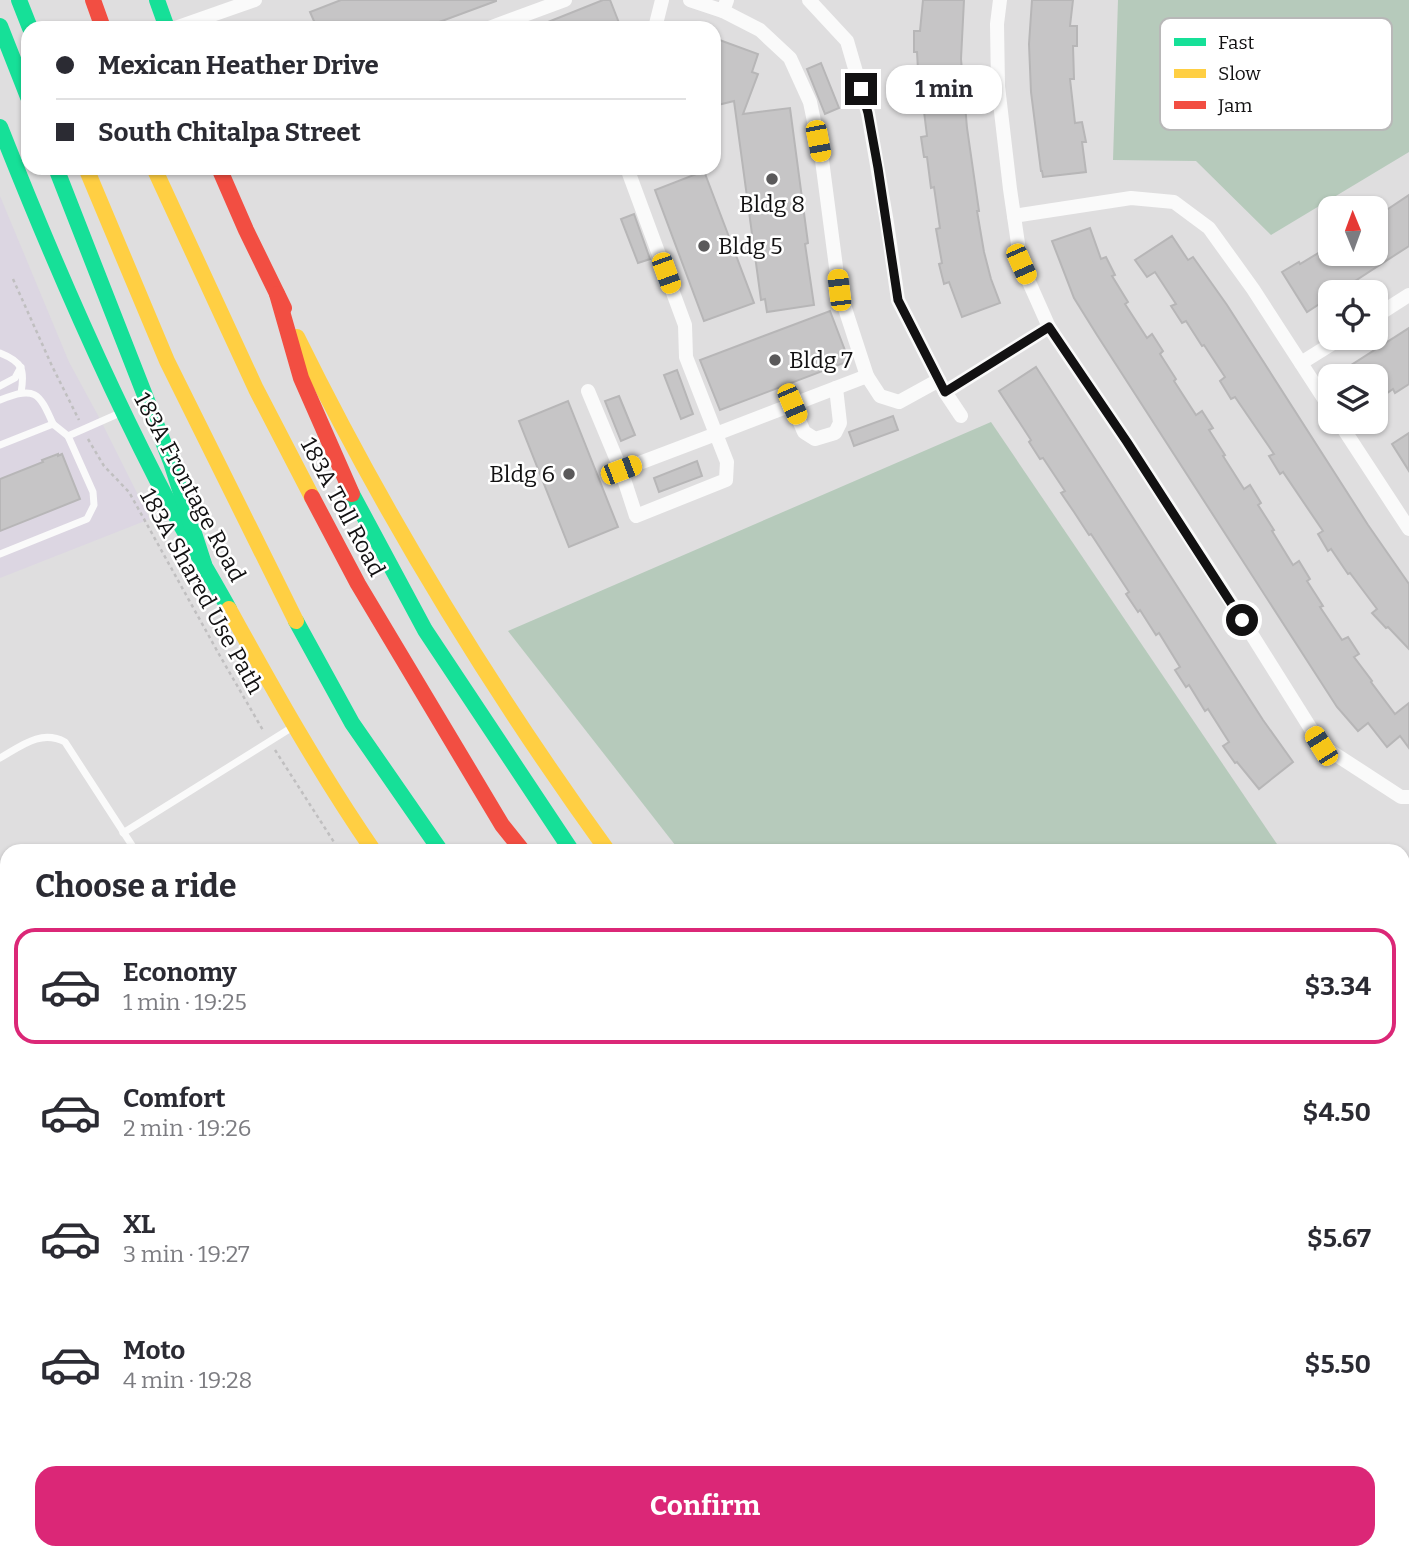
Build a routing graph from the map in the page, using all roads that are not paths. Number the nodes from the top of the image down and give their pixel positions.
1 (19, 0) edge
2 (93, 0) edge
3 (157, 0) edge
4 (255, 0) edge
5 (565, 0) edge
6 (662, 0) edge
7 (690, 0) edge
8 (809, 0) edge
9 (1000, 0) edge
10 (725, 5) edge
11 (27, 21) edge
12 (100, 21) edge
13 (164, 21) edge
14 (195, 21) edge
15 (508, 21) edge
16 (657, 21) edge
17 (0, 26) edge
18 (21, 79) edge
19 (0, 127) edge
20 (59, 175) edge
21 (89, 175) edge
22 (157, 175) edge
23 (222, 175) edge
24 (630, 175) edge
25 (1014, 216) junction
26 (277, 294) junction
27 (1409, 295) edge
28 (1388, 308) edge
29 (1049, 327) junction
30 (1322, 350) edge
31 (0, 354) edge
32 (1301, 363) junction
33 (21, 367) junction
34 (867, 376) junction
35 (0, 386) edge
36 (942, 386) junction
37 (836, 388) junction
38 (1318, 389) edge
39 (588, 391) dead end
40 (22, 393) junction
41 (0, 400) edge
42 (792, 404) junction
43 (124, 411) junction
44 (961, 416) dead end
45 (53, 424) junction
46 (716, 434) junction
47 (1347, 434) edge
48 (68, 436) junction
49 (0, 445) edge
50 (621, 470) junction
51 (1408, 526) edge
52 (0, 554) edge
53 (204, 564) junction
54 (295, 726) junction
55 (0, 758) edge
56 (1409, 797) edge
57 (123, 833) junction
58 (131, 844) edge
59 (369, 844) edge
60 (435, 844) edge
61 (517, 844) edge
62 (567, 844) edge
63 (603, 844) edge

1 - 11 main road
2 - 12 main road
3 - 13 main road
4 - 14 street
5 - 15 street
6 - 16 street
7 - 10 street
8 - 36 street
9 - 25 street
10 - 34 street
17 - 18 main road
19 - 43 main road, 183A Frontage Road
20 - 53 main road
21 - 60 main road
22 - 61 main road, 183A Toll Road
23 - 26 main road
24 - 46 street
25 - 29 street
25 - 32 street
26 - 62 main road
26 - 63 main road
27 - 28 street
29 - 36 street
29 - 56 street
30 - 32 street
31 - 33 lane
32 - 38 street
33 - 35 lane
33 - 40 lane
34 - 36 street
34 - 37 street
36 - 44 street
37 - 42 street
37 - 42 street
39 - 50 street
40 - 41 lane
40 - 45 lane
42 - 46 street
43 - 48 lane
43 - 53 main road, 183A Frontage Road
45 - 48 lane
45 - 49 lane
46 - 50 street
46 - 50 street
47 - 51 street
48 - 52 lane
53 - 54 main road, 183A Frontage Road
54 - 57 lane
54 - 59 main road, 183A Frontage Road
55 - 57 lane
57 - 58 lane

